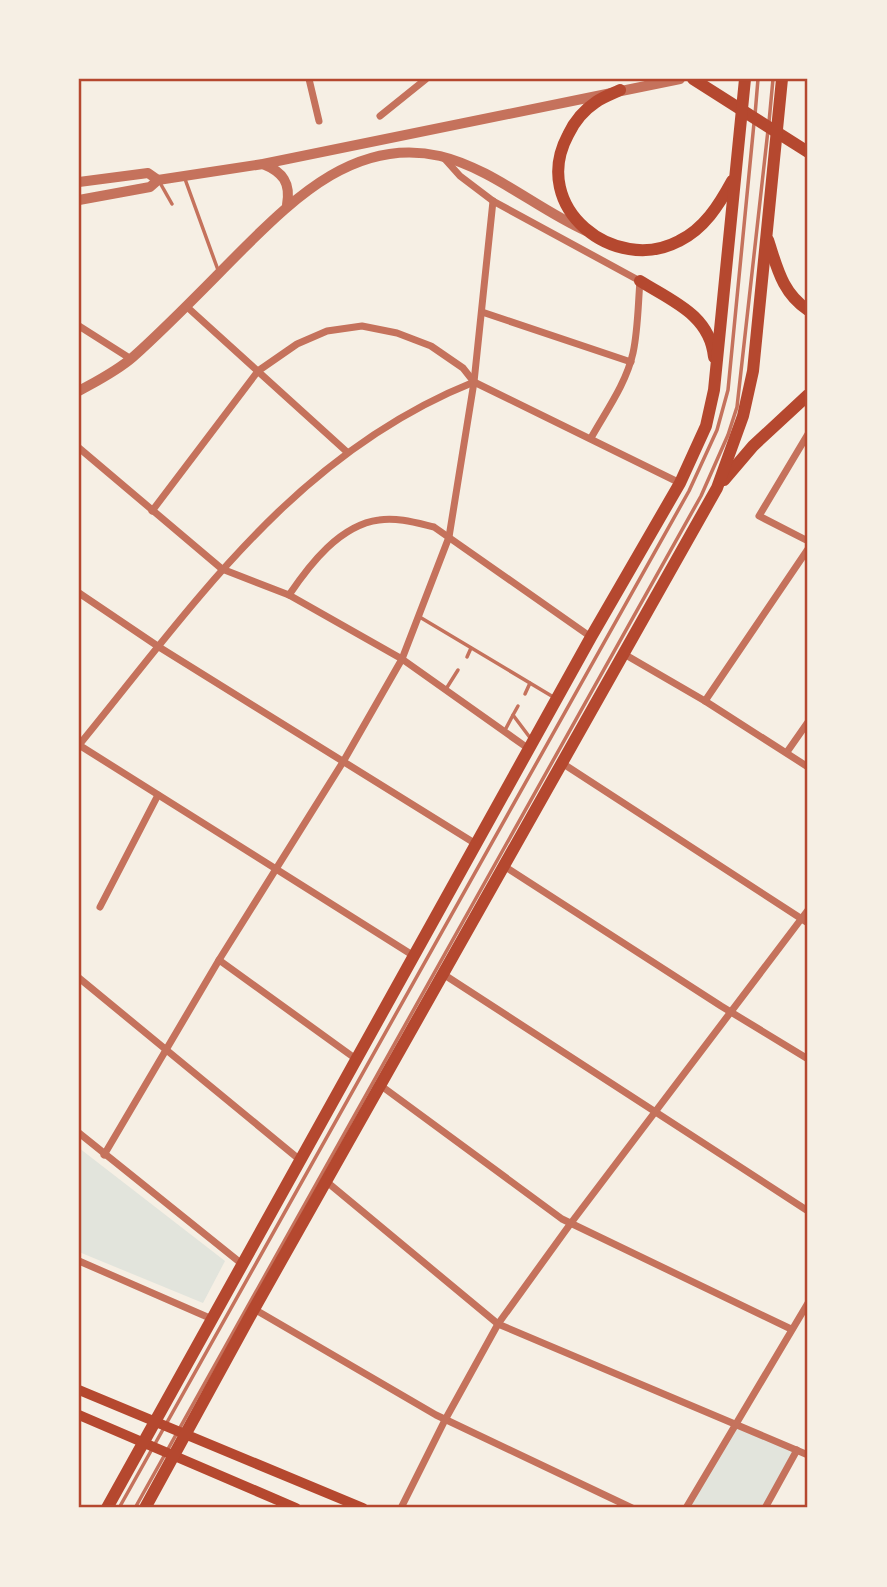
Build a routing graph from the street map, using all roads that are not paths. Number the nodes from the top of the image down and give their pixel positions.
1 (309, 79) edge
2 (426, 79) edge
3 (680, 79) edge
4 (693, 79) edge
5 (745, 79) edge
6 (758, 79) edge
7 (773, 79) edge
8 (782, 79) edge
9 (620, 90) junction
10 (380, 116) dead end
11 (319, 121) dead end
12 (808, 152) edge
13 (442, 157) junction
14 (263, 164) junction
15 (736, 169) junction
16 (183, 176) junction
17 (767, 179) junction
18 (158, 180) junction
19 (79, 183) edge
20 (79, 200) edge
21 (493, 201) junction
22 (172, 204) dead end
23 (288, 205) junction
24 (193, 222) dead end
25 (201, 223) junction
26 (766, 233) junction
27 (595, 235) junction
28 (219, 272) junction
29 (640, 281) junction
30 (186, 306) junction
31 (808, 310) edge
32 (482, 312) junction
33 (79, 326) edge
34 (131, 359) junction
35 (631, 362) junction
36 (258, 371) junction
37 (716, 377) junction
38 (474, 382) junction
39 (79, 391) edge
40 (808, 395) edge
41 (808, 434) edge
42 (592, 438) junction
43 (79, 448) edge
44 (347, 452) junction
45 (680, 483) junction
46 (717, 488) junction
47 (152, 511) junction
48 (449, 537) junction
49 (808, 541) edge
50 (808, 549) edge
51 (222, 569) junction
52 (79, 593) edge
53 (289, 595) junction
54 (418, 616) junction
55 (591, 637) junction
56 (159, 647) junction
57 (471, 648) junction
58 (624, 654) junction
59 (467, 657) dead end
60 (401, 659) junction
61 (458, 670) dead end
62 (530, 683) junction
63 (446, 690) junction
64 (525, 694) dead end
65 (556, 699) junction
66 (705, 701) junction
67 (517, 706) dead end
68 (513, 715) junction
69 (808, 722) edge
70 (504, 732) junction
71 (79, 745) edge
72 (531, 746) junction
73 (787, 752) junction
74 (343, 762) junction
75 (562, 763) junction
76 (808, 766) edge
77 (158, 795) junction
78 (476, 844) junction
79 (504, 866) junction
80 (275, 870) junction
81 (100, 907) dead end
82 (808, 910) edge
83 (805, 921) edge
84 (414, 956) junction
85 (219, 960) junction
86 (443, 974) junction
87 (79, 978) edge
88 (730, 1012) junction
89 (166, 1049) junction
90 (356, 1059) junction
91 (808, 1059) edge
92 (380, 1085) junction
93 (654, 1113) junction
94 (79, 1133) edge
95 (104, 1155) junction
96 (300, 1160) junction
97 (327, 1182) junction
98 (808, 1211) edge
99 (571, 1223) junction
100 (79, 1261) edge
101 (242, 1264) junction
102 (808, 1303) edge
103 (254, 1309) junction
104 (212, 1319) junction
105 (498, 1324) junction
106 (791, 1329) junction
107 (79, 1390) edge
108 (79, 1415) edge
109 (445, 1420) junction
110 (161, 1424) junction
111 (736, 1424) junction
112 (181, 1434) junction
113 (149, 1446) junction
114 (797, 1450) junction
115 (169, 1455) junction
116 (808, 1455) edge
117 (107, 1508) edge
118 (119, 1508) edge
119 (135, 1508) edge
120 (145, 1508) edge
121 (296, 1508) edge
122 (363, 1508) edge
123 (401, 1508) edge
124 (632, 1508) edge
125 (686, 1508) edge
126 (765, 1508) edge

1 - 11 street
2 - 10 street
3 - 9 street
4 - 12 main road
5 - 15 main road
6 - 110 lane
7 - 17 lane
8 - 17 main road
9 - 14 street
9 - 27 main road
13 - 21 street
13 - 23 street
13 - 27 street
14 - 16 street
14 - 23 street
15 - 27 main road
15 - 37 main road
16 - 18 street
16 - 25 lane
17 - 26 main road
17 - 112 lane
18 - 19 street
18 - 20 street
18 - 22 lane
21 - 29 street
21 - 32 street
23 - 28 street
24 - 25 lane
25 - 28 lane
26 - 31 main road
26 - 46 main road
28 - 30 street
29 - 35 street
29 - 37 main road
30 - 34 street
30 - 36 street
32 - 35 street
32 - 38 street
33 - 34 street
34 - 39 street
35 - 42 street
36 - 38 street
36 - 44 street
36 - 47 street
37 - 45 main road
38 - 42 street
38 - 44 street
38 - 48 street
40 - 46 main road
41 - 49 street
42 - 45 street
43 - 47 street
44 - 51 street
45 - 55 main road
46 - 58 main road
47 - 51 street
48 - 53 street
48 - 54 street
48 - 55 street
50 - 66 street
51 - 53 street
51 - 56 street
52 - 56 street
53 - 60 street
54 - 57 lane
54 - 60 street
55 - 65 main road
56 - 71 street
56 - 74 street
57 - 59 lane
57 - 62 lane
58 - 66 street
58 - 75 main road
60 - 63 street
60 - 74 street
61 - 63 lane
62 - 64 lane
62 - 65 lane
63 - 70 street
65 - 72 main road
66 - 73 street
67 - 68 lane
68 - 70 lane
68 - 72 lane
69 - 73 street
70 - 72 street
71 - 77 street
72 - 78 main road
73 - 76 street
74 - 78 street
74 - 80 street
75 - 79 main road
75 - 83 street
77 - 80 street
77 - 81 street
78 - 84 main road
79 - 86 main road
79 - 88 street
80 - 84 street
80 - 85 street
82 - 83 street
83 - 88 street
84 - 90 main road
85 - 89 street
85 - 90 street
86 - 92 main road
86 - 93 street
87 - 89 street
88 - 91 street
88 - 93 street
89 - 95 street
89 - 96 street
90 - 96 main road
92 - 97 main road
92 - 99 street
93 - 98 street
93 - 99 street
94 - 95 street
95 - 101 street
96 - 101 main road
97 - 103 main road
97 - 105 street
99 - 105 street
99 - 106 street
100 - 104 street
101 - 104 main road
102 - 106 street
103 - 109 street
103 - 112 main road
104 - 110 main road
105 - 109 street
105 - 111 street
106 - 111 street
107 - 110 main road
108 - 113 main road
109 - 123 street
109 - 124 street
110 - 112 main road
110 - 113 main road
111 - 114 street
111 - 125 street
112 - 115 main road
112 - 122 main road
113 - 115 main road
113 - 117 main road
113 - 118 lane
114 - 116 street
114 - 126 street
115 - 119 lane
115 - 120 main road
115 - 121 main road

